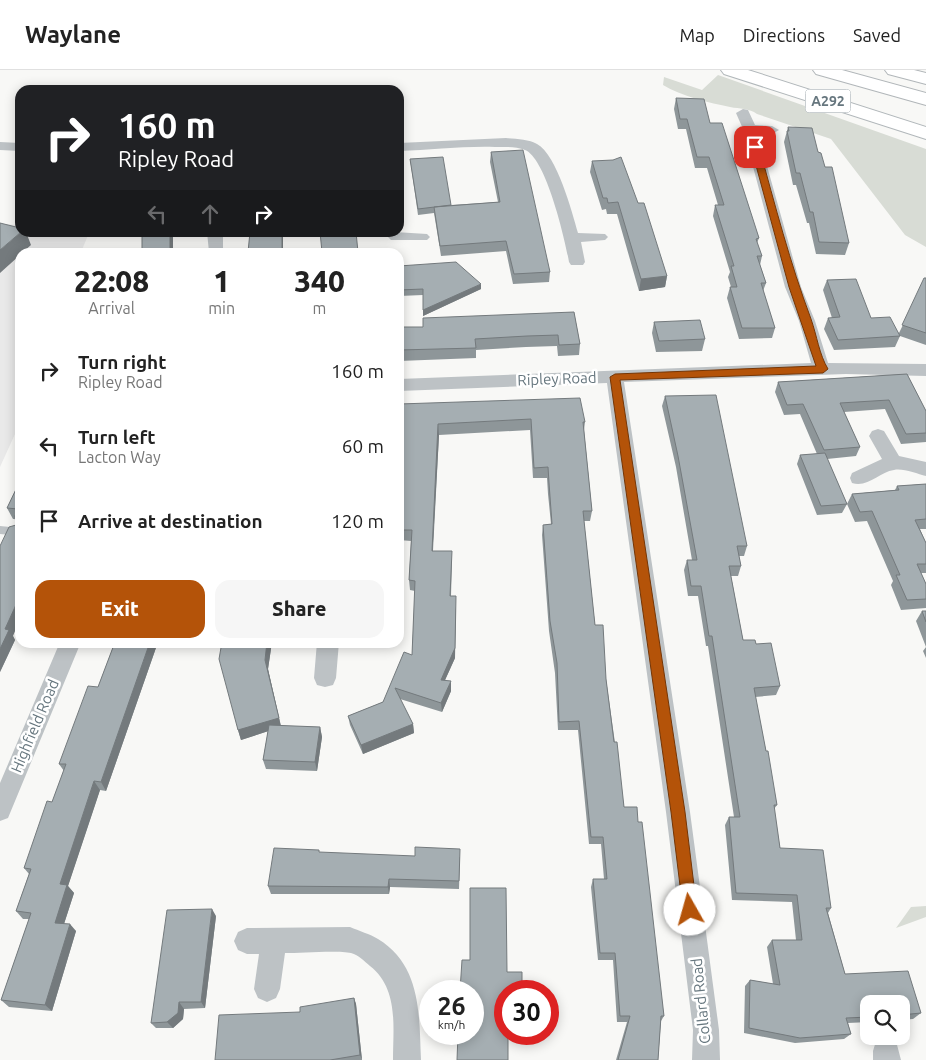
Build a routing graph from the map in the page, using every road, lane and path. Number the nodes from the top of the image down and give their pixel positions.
1 (730, 70) edge
2 (822, 70) edge
3 (894, 70) edge
4 (926, 79) edge
5 (926, 99) edge
6 (743, 113) dead end
7 (750, 129) junction
8 (772, 130) dead end
9 (926, 133) edge
10 (0, 146) edge
11 (15, 147) edge
12 (404, 148) edge
13 (422, 237) dead end
14 (600, 237) dead end
15 (574, 238) junction
16 (395, 241) edge
17 (577, 262) dead end
18 (823, 369) junction
19 (926, 370) edge
20 (615, 377) junction
21 (404, 386) edge
22 (878, 436) dead end
23 (893, 462) junction
24 (926, 469) edge
25 (859, 478) dead end
26 (0, 530) edge
27 (15, 532) edge
28 (68, 648) edge
29 (328, 648) edge
30 (325, 678) dead end
31 (0, 810) edge
32 (274, 940) junction
33 (247, 941) dead end
34 (267, 990) dead end
35 (407, 1060) edge
36 (706, 1060) edge

1 - 9 main road, A292
2 - 5 main road
3 - 4 main road
6 - 7 street
7 - 8 street
7 - 18 street
10 - 11 street
12 - 15 street
13 - 16 street
14 - 15 street
15 - 17 street
18 - 19 street, Ripley Road
18 - 20 street, Ripley Road
20 - 21 street, Ripley Road
20 - 36 street, Collard Road
22 - 23 street
23 - 24 street
23 - 25 street
26 - 27 lane
28 - 31 street, Highfield Road
29 - 30 street
32 - 33 street
32 - 34 street
32 - 35 street

